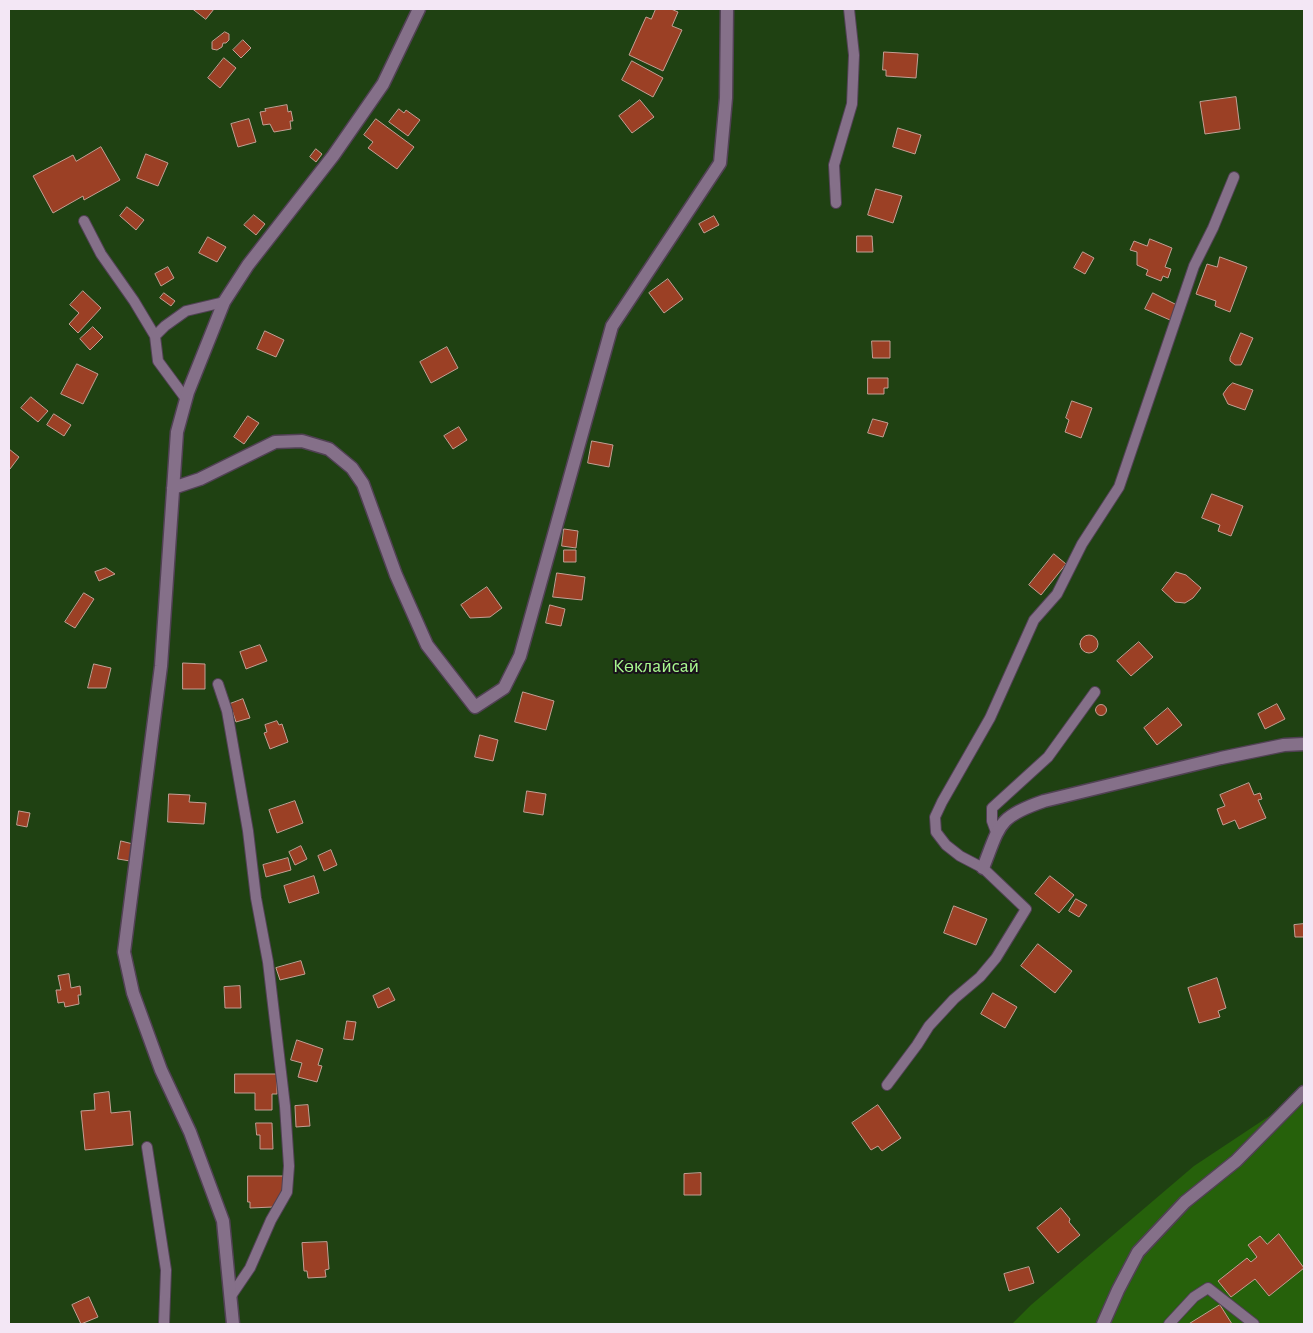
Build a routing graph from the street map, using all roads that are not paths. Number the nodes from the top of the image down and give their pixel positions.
1 (419, 9) edge
2 (727, 9) edge
3 (849, 9) edge
4 (1234, 177) dead end
5 (836, 203) dead end
6 (84, 221) dead end
7 (224, 302) junction
8 (155, 336) junction
9 (186, 400) junction
10 (173, 488) junction
11 (218, 684) dead end
12 (1095, 692) dead end
13 (1304, 744) edge
14 (996, 832) junction
15 (983, 868) junction
16 (887, 1085) dead end
17 (1304, 1092) edge
18 (147, 1147) dead end
19 (231, 1296) junction
20 (164, 1324) edge
21 (233, 1324) edge
22 (1103, 1324) edge
23 (1169, 1324) edge
24 (1254, 1324) edge

1 - 7 street
2 - 10 street
3 - 5 lane
4 - 15 lane
6 - 8 lane
7 - 8 lane
7 - 9 street
8 - 9 lane
9 - 10 street
10 - 19 street
11 - 19 lane
12 - 14 lane
13 - 14 street
14 - 15 street
15 - 16 lane
17 - 22 street
18 - 20 lane
19 - 21 street
23 - 24 lane

